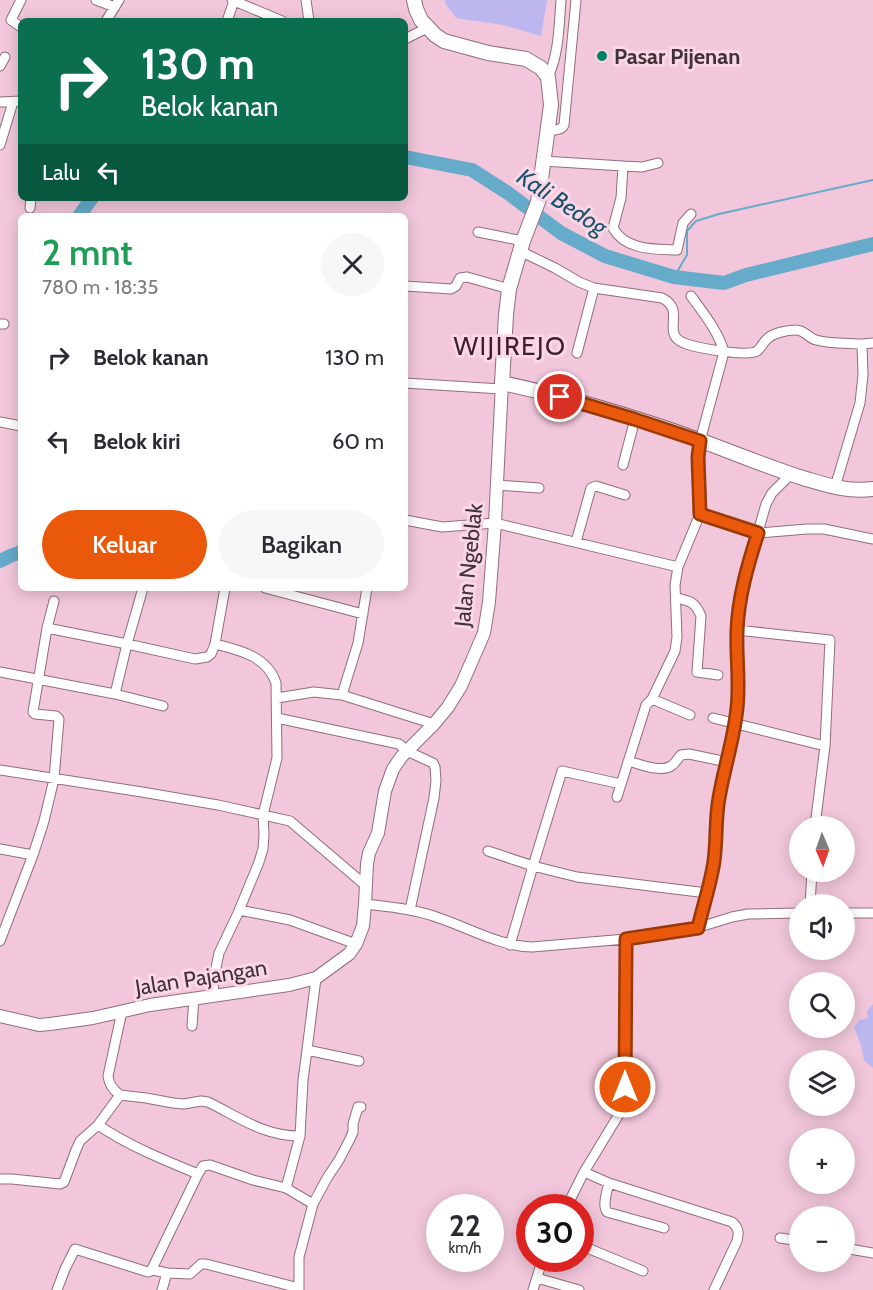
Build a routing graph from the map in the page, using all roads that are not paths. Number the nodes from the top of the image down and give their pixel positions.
1 (21, 0) edge
2 (96, 0) edge
3 (306, 0) edge
4 (414, 0) edge
5 (561, 0) edge
6 (576, 0) edge
7 (233, 1) edge
8 (117, 3) edge
9 (108, 18) edge
10 (228, 18) edge
11 (275, 18) edge
12 (309, 18) edge
13 (18, 25) edge
14 (429, 27) junction
15 (408, 38) edge
16 (5, 57) dead end
17 (0, 66) edge
18 (548, 77) junction
19 (17, 101) edge
20 (0, 102) edge
21 (547, 131) junction
22 (0, 145) edge
23 (543, 161) junction
24 (658, 163) dead end
25 (623, 166) junction
26 (691, 214) dead end
27 (478, 232) dead end
28 (523, 243) junction
29 (408, 286) edge
30 (594, 288) junction
31 (509, 290) junction
32 (691, 296) dead end
33 (873, 343) edge
34 (862, 344) junction
35 (724, 352) junction
36 (577, 353) dead end
37 (868, 376) edge
38 (408, 383) edge
39 (501, 386) junction
40 (634, 419) junction
41 (0, 422) edge
42 (18, 425) edge
43 (700, 441) junction
44 (623, 465) dead end
45 (791, 474) junction
46 (497, 485) junction
47 (835, 487) junction
48 (539, 488) dead end
49 (873, 489) edge
50 (625, 495) dead end
51 (700, 514) junction
52 (408, 521) edge
53 (495, 523) junction
54 (758, 533) junction
55 (873, 538) edge
56 (576, 542) junction
57 (678, 567) junction
58 (142, 591) edge
59 (224, 591) edge
60 (276, 591) edge
61 (367, 591) edge
62 (676, 598) junction
63 (54, 601) dead end
64 (363, 614) junction
65 (47, 628) junction
66 (737, 630) junction
67 (127, 644) junction
68 (215, 645) junction
69 (0, 672) edge
70 (738, 678) junction
71 (38, 680) junction
72 (115, 694) junction
73 (342, 695) junction
74 (277, 698) junction
75 (652, 699) junction
76 (163, 706) dead end
77 (690, 715) dead end
78 (277, 718) junction
79 (713, 718) dead end
80 (735, 723) junction
81 (434, 724) junction
82 (825, 746) junction
83 (407, 751) junction
84 (628, 761) junction
85 (727, 762) junction
86 (0, 770) edge
87 (54, 778) junction
88 (621, 784) junction
89 (617, 796) dead end
90 (263, 815) junction
91 (816, 816) edge
92 (0, 849) edge
93 (488, 851) dead end
94 (33, 855) junction
95 (533, 866) junction
96 (365, 885) junction
97 (707, 893) junction
98 (365, 904) junction
99 (239, 910) junction
100 (410, 910) junction
101 (789, 913) edge
102 (855, 913) edge
103 (873, 913) edge
104 (698, 928) junction
105 (626, 939) junction
106 (0, 940) edge
107 (356, 944) junction
108 (510, 945) junction
109 (316, 978) junction
110 (214, 995) junction
111 (194, 998) junction
112 (122, 1011) junction
113 (0, 1016) edge
114 (192, 1026) dead end
115 (307, 1050) junction
116 (359, 1061) dead end
117 (120, 1095) junction
118 (361, 1107) dead end
119 (98, 1125) junction
120 (300, 1136) junction
121 (584, 1172) junction
122 (198, 1174) junction
123 (0, 1179) edge
124 (609, 1184) junction
125 (286, 1188) junction
126 (573, 1194) edge
127 (313, 1204) junction
128 (664, 1228) dead end
129 (780, 1238) dead end
130 (789, 1239) edge
131 (855, 1250) edge
132 (594, 1251) edge
133 (873, 1253) edge
134 (153, 1270) junction
135 (642, 1271) dead end
136 (539, 1272) edge
137 (167, 1273) junction
138 (537, 1278) junction
139 (299, 1289) edge
140 (57, 1290) edge
141 (162, 1290) edge
142 (532, 1290) edge
143 (579, 1290) edge
144 (714, 1290) edge

1 - 13 street
2 - 8 street
3 - 12 street
4 - 14 main road
5 - 18 street
6 - 21 street
7 - 10 street
7 - 11 street
8 - 9 street
14 - 15 street
14 - 18 main road
16 - 17 street
18 - 21 main road, Jalan Ngeblak
19 - 20 street
19 - 22 street
21 - 23 main road, Jalan Ngeblak
23 - 25 street
23 - 28 main road, Jalan Ngeblak
24 - 25 street
25 - 26 street
27 - 28 street
28 - 30 street
28 - 31 main road, Jalan Ngeblak
29 - 31 street
30 - 35 street
30 - 36 street
31 - 39 main road, Jalan Ngeblak
32 - 35 street
33 - 34 street
34 - 35 street
34 - 37 street
35 - 43 street
37 - 47 street
38 - 39 street
39 - 40 main road
39 - 46 main road, Jalan Ngeblak
40 - 43 main road
40 - 44 street
41 - 42 street
43 - 45 main road
43 - 51 street
45 - 47 main road
45 - 54 street
46 - 48 street
46 - 53 main road, Jalan Ngeblak
47 - 49 main road
50 - 56 street
51 - 54 street
51 - 57 street
52 - 53 street
53 - 56 street
53 - 81 main road, Jalan Ngeblak
54 - 55 street
54 - 66 street
56 - 57 street
57 - 62 street
58 - 67 street
59 - 68 street
60 - 64 street
61 - 64 street
62 - 70 street
62 - 75 street
63 - 65 street
64 - 73 street
65 - 67 street
65 - 71 street
66 - 70 street
66 - 82 street
67 - 68 street
67 - 72 street
68 - 74 street
69 - 71 street
70 - 80 street
71 - 72 street
71 - 87 street
72 - 76 street
73 - 74 street
73 - 81 street
74 - 78 street
75 - 77 street
75 - 84 street
78 - 83 street
78 - 90 street
79 - 80 street
80 - 82 street
80 - 85 street
81 - 83 main road, Jalan Ngeblak
82 - 91 street
83 - 96 main road, Jalan Ngeblak
83 - 100 street
84 - 85 street
84 - 88 street
85 - 97 street
86 - 87 street
87 - 90 street
87 - 94 street
88 - 89 street
88 - 95 street
90 - 96 street
90 - 99 street
92 - 94 street
93 - 95 street
94 - 106 street
95 - 97 street
95 - 108 street
96 - 98 main road, Jalan Ngeblak
97 - 104 street
98 - 100 street
98 - 107 main road
99 - 107 street
99 - 110 street
100 - 108 street
101 - 104 street
102 - 103 street
104 - 105 street
105 - 108 street
105 - 121 street
107 - 109 main road, Jalan Pajangan
109 - 110 main road, Jalan Pajangan
109 - 115 street
110 - 111 main road, Jalan Pajangan
111 - 112 main road, Jalan Pajangan
111 - 114 street
112 - 113 main road, Jalan Pajangan
112 - 117 street
115 - 116 street
115 - 120 street
117 - 119 street
117 - 120 street
118 - 127 street
119 - 122 street
119 - 123 street
120 - 125 street
121 - 124 street
121 - 126 street
122 - 125 street
122 - 134 street
124 - 128 street
124 - 144 street
125 - 127 street
127 - 139 street
129 - 130 street
131 - 133 street
132 - 135 street
134 - 137 street
134 - 140 street
136 - 138 street
137 - 139 street
137 - 141 street
138 - 142 street
138 - 143 street

